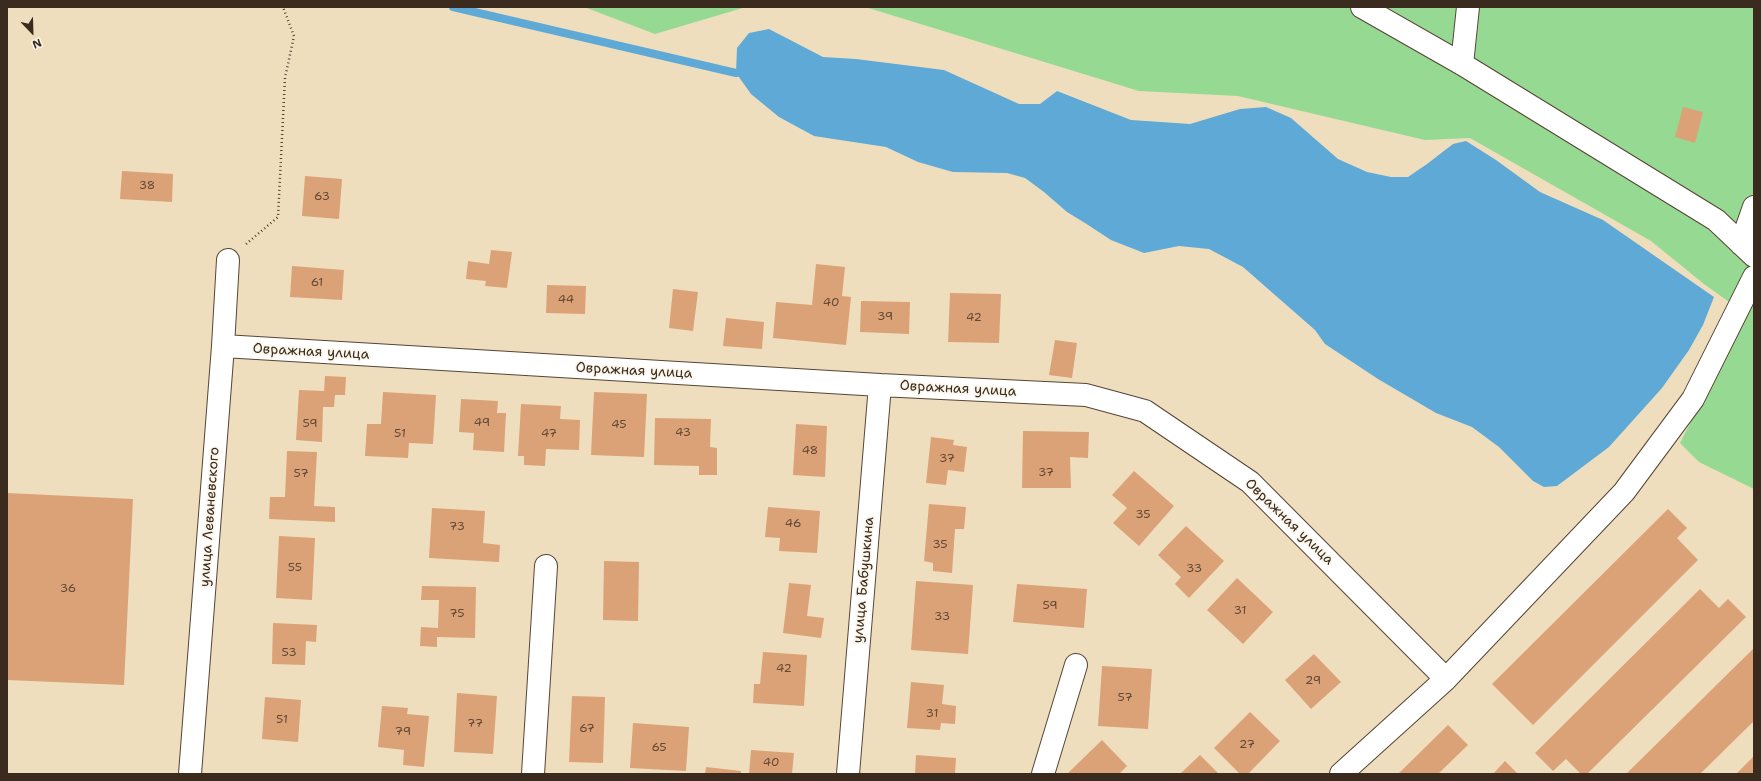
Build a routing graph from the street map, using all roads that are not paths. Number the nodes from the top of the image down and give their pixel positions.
1 (1362, 7) edge
2 (1468, 7) edge
3 (1462, 64) junction
4 (1754, 207) edge
5 (1747, 250) edge
6 (228, 260) road end
7 (1754, 277) edge
8 (223, 346) junction
9 (880, 385) junction
10 (546, 566) dead end
11 (1076, 665) dead end
12 (1446, 679) junction
13 (190, 774) edge
14 (533, 774) edge
15 (848, 774) edge
16 (1043, 774) edge
17 (1341, 774) edge

1 - 3 street
2 - 3 street
3 - 5 street
4 - 5 street
6 - 8 street, улица Леваневского
7 - 12 street
8 - 9 street, Овражная улица
8 - 13 street, улица Леваневского
9 - 12 street, Овражная улица
9 - 15 street, улица Бабушкина
10 - 14 street
11 - 16 street
12 - 17 street

